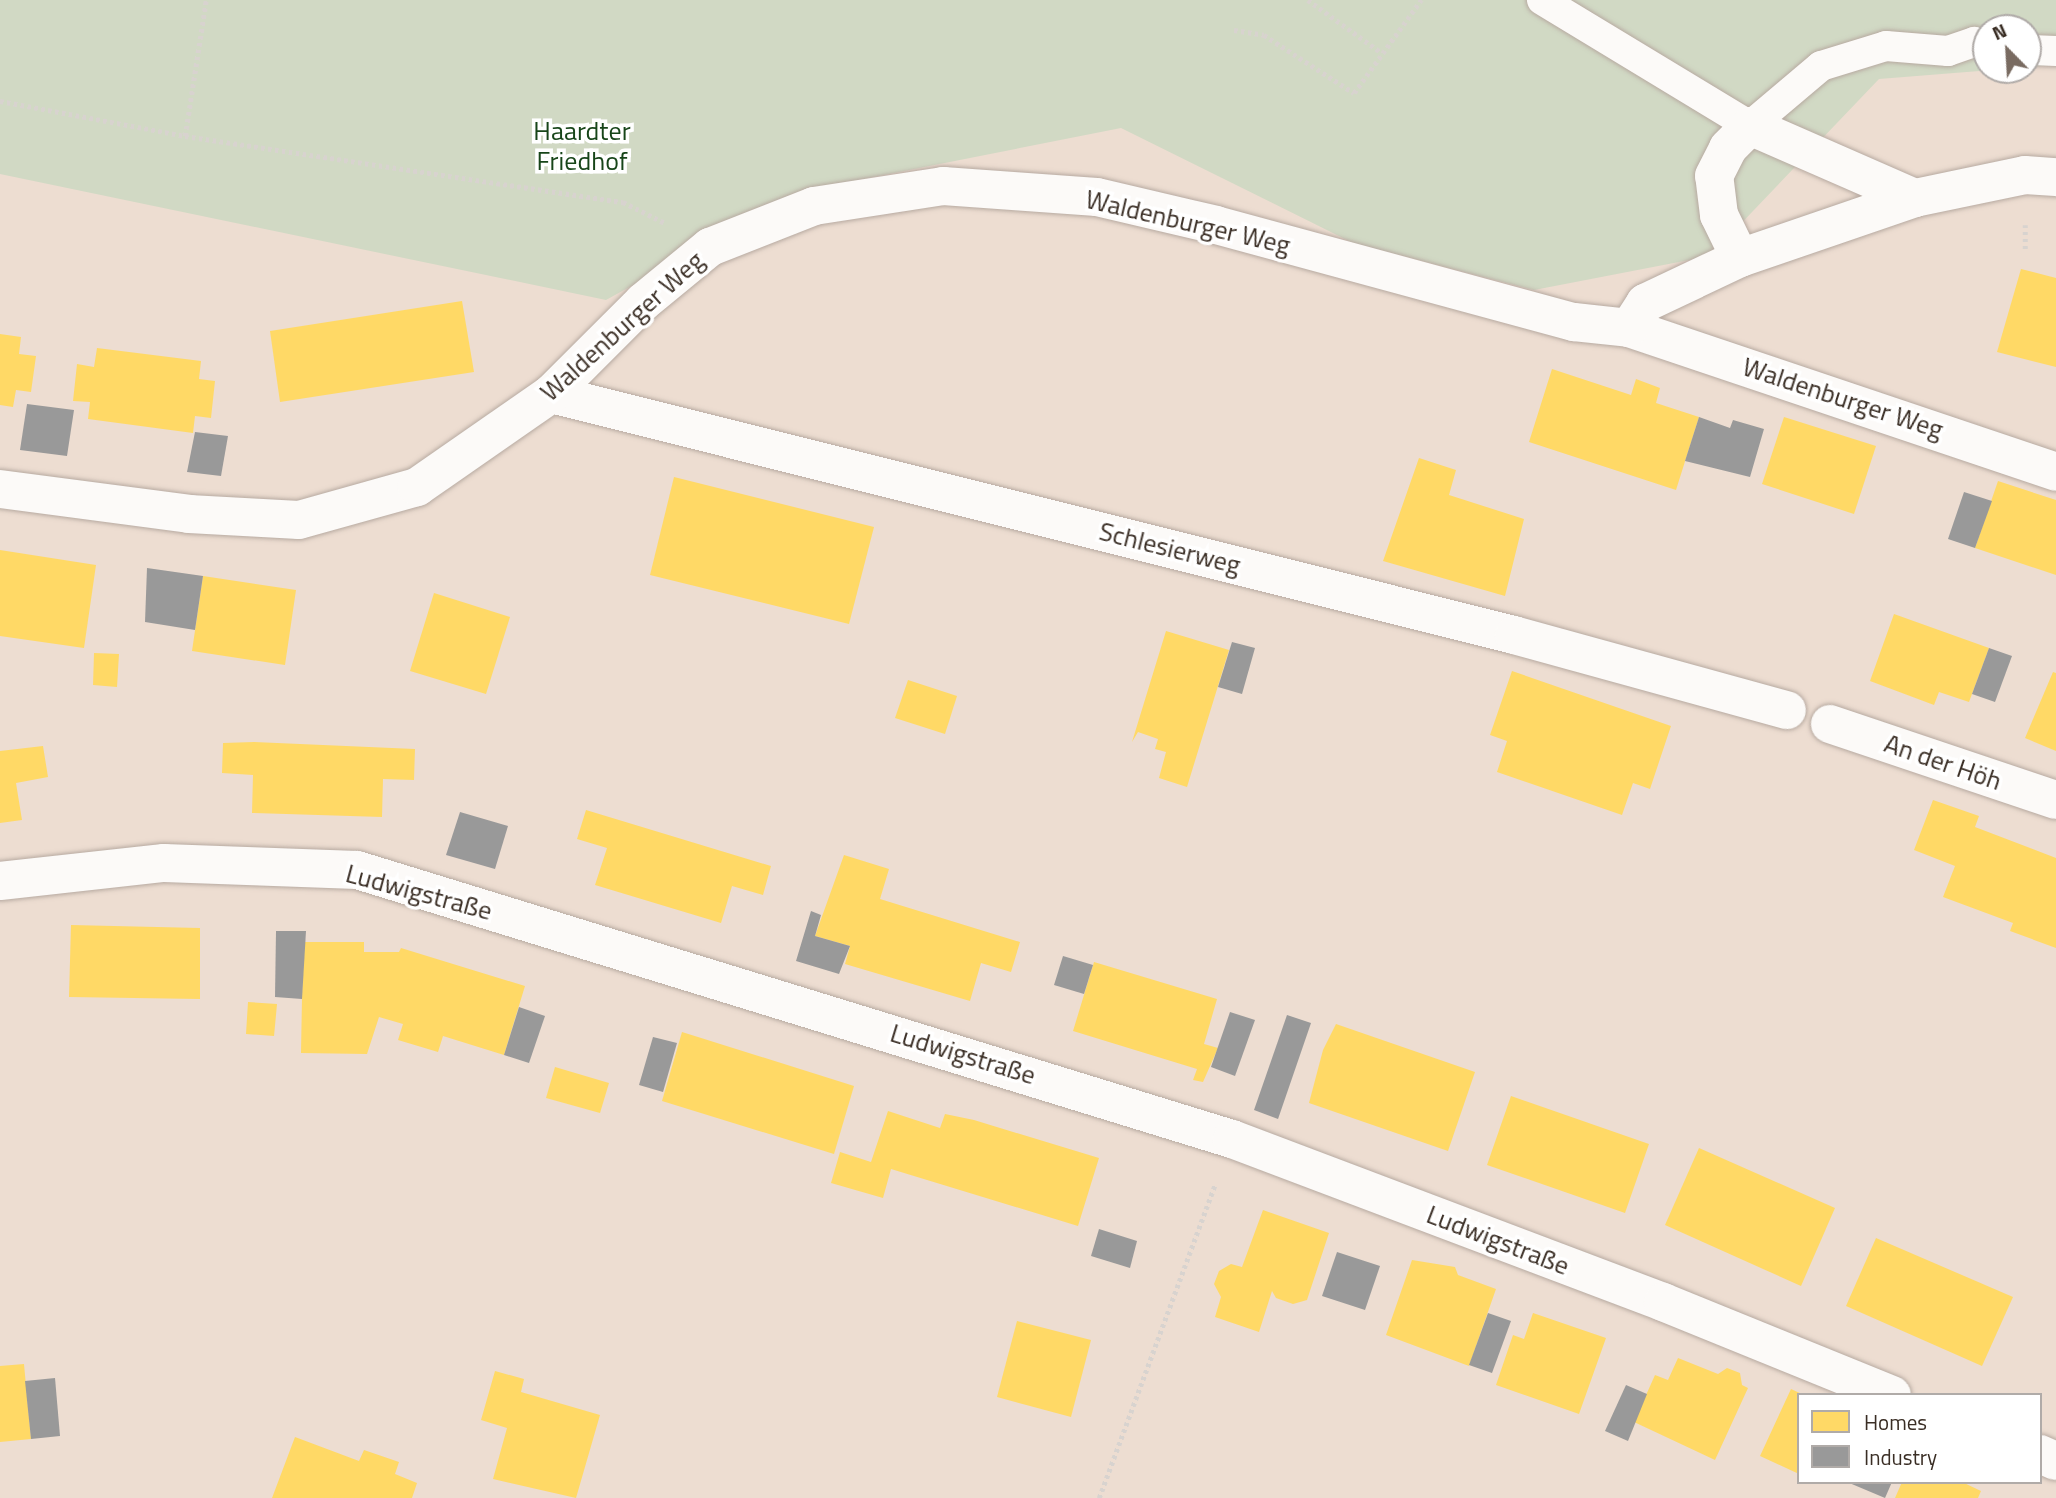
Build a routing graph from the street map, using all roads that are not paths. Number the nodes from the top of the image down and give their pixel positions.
1 (1542, 0) edge
2 (1972, 43) edge
3 (1750, 126) junction
4 (2056, 177) edge
5 (1915, 198) junction
6 (1740, 258) junction
7 (1629, 328) junction
8 (551, 394) junction
9 (2056, 472) edge
10 (0, 489) edge
11 (1787, 710) dead end
12 (1830, 724) dead end
13 (2056, 800) edge
14 (0, 881) edge
15 (1887, 1393) edge

1 - 3 lane
2 - 3 lane
3 - 5 street
3 - 6 street
4 - 5 street
5 - 6 street
6 - 7 street
7 - 8 street, Waldenburger Weg
7 - 9 street, Waldenburger Weg
8 - 10 street, Waldenburger Weg
8 - 11 street, Schlesierweg
12 - 13 street, An der Höh
14 - 15 street, Ludwigstraße

